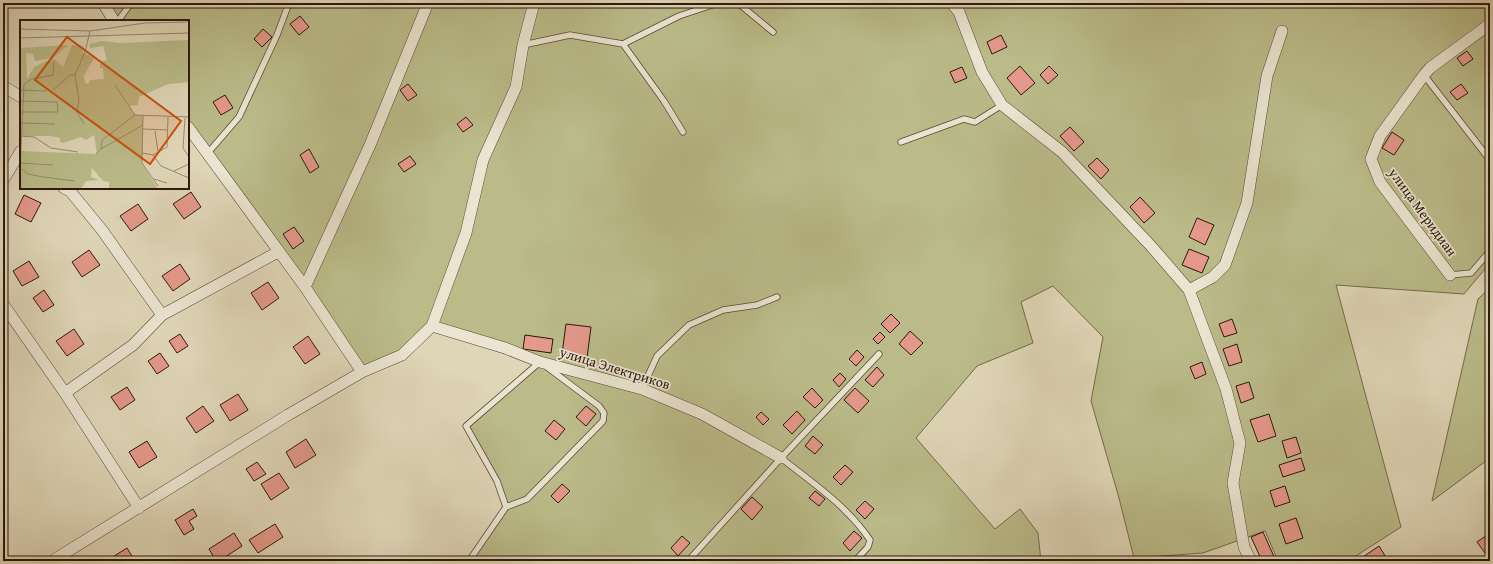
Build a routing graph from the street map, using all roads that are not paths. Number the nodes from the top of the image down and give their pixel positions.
1 (102, 3) edge
2 (131, 3) edge
3 (289, 3) edge
4 (428, 3) edge
5 (534, 3) edge
6 (718, 3) edge
7 (738, 3) edge
8 (952, 3) edge
9 (113, 20) edge
10 (119, 20) edge
11 (1490, 24) edge
12 (1282, 31) dead end
13 (773, 32) dead end
14 (623, 44) junction
15 (523, 45) junction
16 (1424, 75) junction
17 (3, 86) edge
18 (20, 96) edge
19 (1002, 105) junction
20 (189, 128) edge
21 (684, 132) dead end
22 (901, 142) dead end
23 (207, 154) junction
24 (1490, 160) edge
25 (18, 163) edge
26 (3, 180) edge
27 (66, 189) edge
28 (1490, 251) edge
29 (278, 252) junction
30 (1450, 275) joint
31 (305, 287) junction
32 (1189, 290) junction
33 (777, 297) dead end
34 (3, 304) edge
35 (162, 315) junction
36 (432, 326) junction
37 (879, 354) dead end
38 (540, 362) junction
39 (362, 372) junction
40 (642, 389) junction
41 (65, 393) junction
42 (781, 458) junction
43 (506, 507) junction
44 (139, 508) junction
45 (52, 561) edge
46 (469, 561) edge
47 (688, 561) edge
48 (855, 561) edge
49 (1251, 561) edge

1 - 9 street
2 - 10 lane
3 - 23 lane
4 - 31 street
5 - 15 street
6 - 14 lane
7 - 13 lane
8 - 19 street
11 - 16 street, улица Меридиан
12 - 32 street
14 - 15 lane
14 - 21 lane
15 - 36 street
16 - 24 lane
16 - 30 street, улица Меридиан
17 - 18 street
19 - 22 lane
19 - 32 street
20 - 23 street
23 - 29 street
25 - 26 street
27 - 35 street
28 - 30 lane
29 - 31 street
29 - 35 street
31 - 39 street
32 - 49 street
33 - 40 lane
34 - 41 street
35 - 41 street
36 - 38 street, улица Электриков
36 - 39 street
37 - 42 lane
38 - 40 street, улица Электриков
38 - 43 lane
38 - 43 lane
39 - 44 street
40 - 42 street, улица Электриков
41 - 44 street
42 - 47 lane
42 - 48 lane
43 - 46 lane
44 - 45 street

